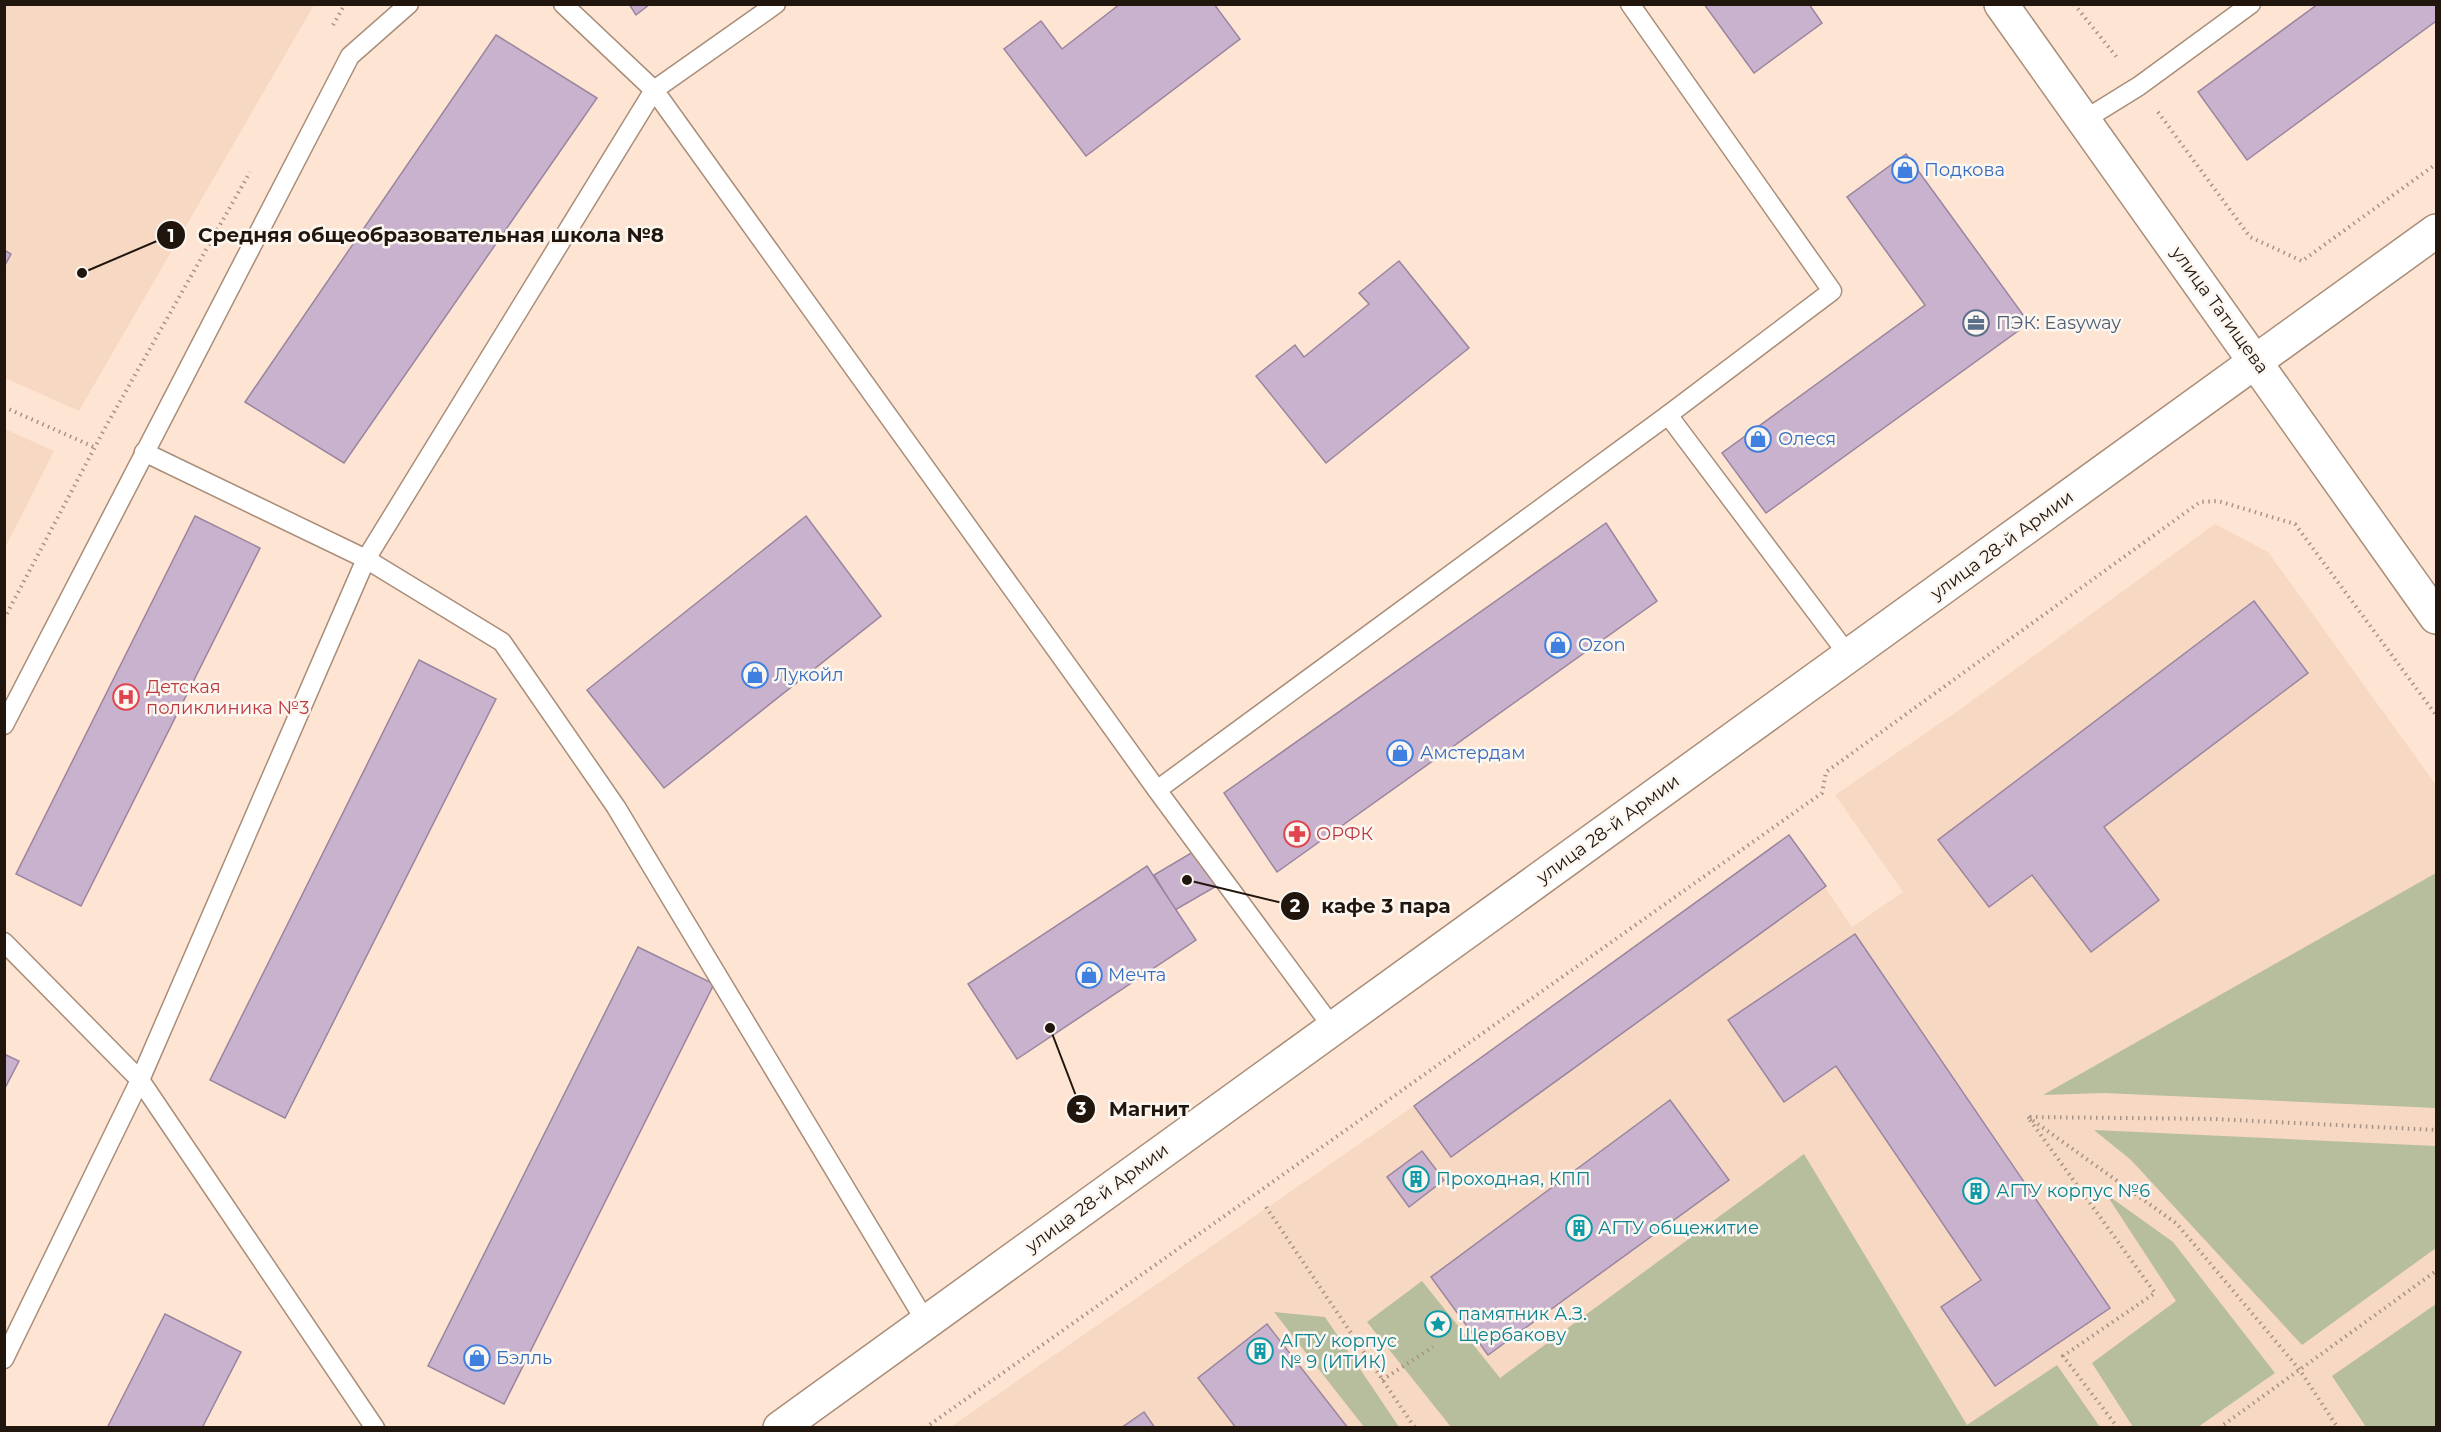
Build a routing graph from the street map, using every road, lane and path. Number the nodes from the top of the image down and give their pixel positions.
1 (345, 4) edge
2 (409, 4) edge
3 (563, 4) edge
4 (776, 4) edge
5 (1630, 4) edge
6 (2001, 4) edge
7 (2074, 4) edge
8 (2251, 4) edge
9 (327, 35) dead end
10 (2139, 86) junction
11 (654, 90) junction
12 (2084, 120) junction
13 (2436, 164) edge
14 (251, 170) dead end
15 (2436, 231) edge
16 (2257, 361) junction
17 (4, 407) edge
18 (1668, 415) junction
19 (94, 447) junction
20 (144, 452) junction
21 (366, 559) junction
22 (2436, 617) edge
23 (4, 619) edge
24 (1849, 656) junction
25 (2436, 715) edge
26 (4, 725) edge
27 (1157, 790) junction
28 (4, 942) edge
29 (1333, 1028) junction
30 (140, 1080) junction
31 (2028, 1117) junction
32 (2436, 1130) edge
33 (1266, 1207) dead end
34 (2436, 1271) edge
35 (926, 1322) junction
36 (1433, 1347) dead end
37 (4, 1359) edge
38 (2300, 1369) junction
39 (1382, 1380) junction
40 (375, 1428) edge
41 (780, 1428) edge
42 (925, 1428) edge
43 (1415, 1428) edge
44 (2118, 1428) edge
45 (2219, 1428) edge
46 (2338, 1428) edge

1 - 9 path
2 - 20 lane
3 - 11 lane
4 - 11 lane
5 - 18 lane
6 - 12 main road, улица Татищева
7 - 10 path
8 - 10 lane
10 - 12 lane
10 - 13 path
11 - 21 lane
11 - 27 lane
12 - 16 main road, улица Татищева
14 - 19 path
15 - 16 main road, улица 28-й Армии
16 - 22 main road, улица Татищева
16 - 24 main road, улица 28-й Армии
17 - 19 path
18 - 24 lane
18 - 27 lane
19 - 23 path
20 - 21 lane
20 - 26 lane
21 - 30 lane
21 - 35 lane
24 - 29 main road, улица 28-й Армии
25 - 42 path
27 - 29 lane
28 - 30 lane
29 - 35 main road, улица 28-й Армии
30 - 37 lane
30 - 40 lane
31 - 32 path
31 - 38 path
31 - 44 path
33 - 39 path
34 - 38 path
35 - 41 main road, улица 28-й Армии
36 - 39 path
38 - 45 path
38 - 46 path
39 - 43 path

